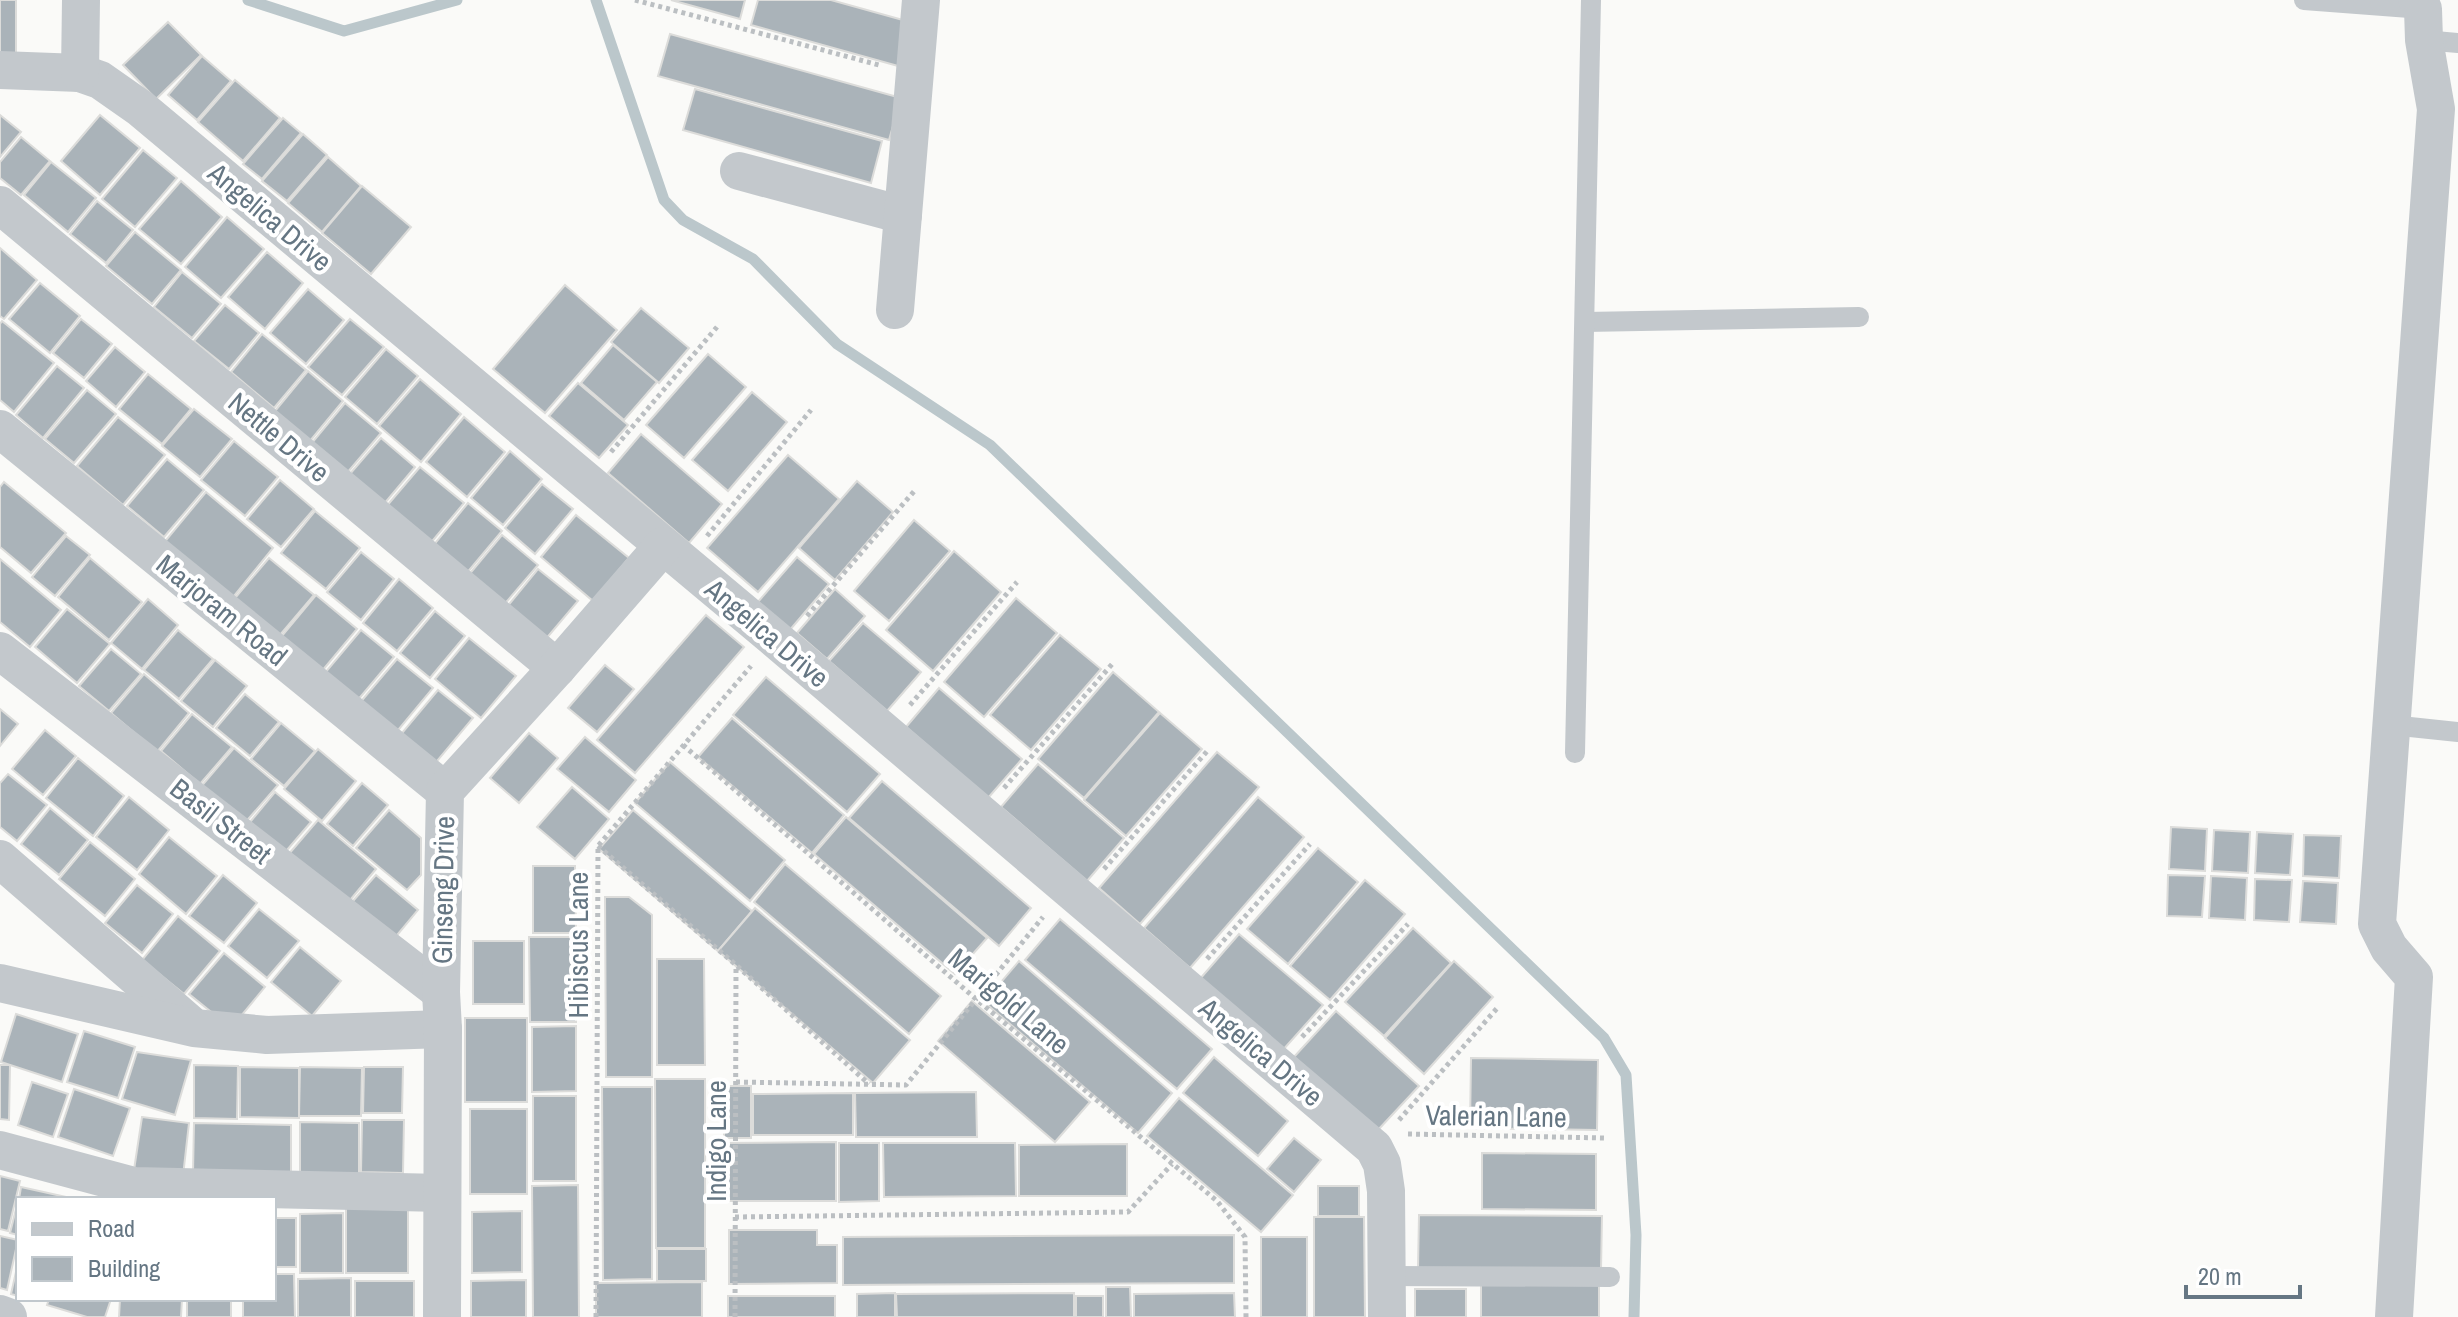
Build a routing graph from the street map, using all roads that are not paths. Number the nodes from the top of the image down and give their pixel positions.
1 (81, 0) edge
2 (921, 0) edge
3 (1591, 0) edge
4 (2304, 0) edge
5 (2430, 18) edge
6 (0, 70) edge
7 (80, 73) junction
8 (739, 171) dead end
9 (0, 205) edge
10 (903, 215) junction
11 (895, 310) dead end
12 (1859, 317) dead end
13 (1585, 322) junction
14 (0, 429) edge
15 (674, 555) junction
16 (0, 651) edge
17 (557, 668) junction
18 (2391, 725) junction
19 (2458, 732) edge
20 (1575, 753) dead end
21 (445, 791) junction
22 (0, 859) edge
23 (0, 983) edge
24 (441, 992) junction
25 (194, 1028) junction
26 (443, 1029) junction
27 (0, 1150) edge
28 (442, 1193) junction
29 (1386, 1276) junction
30 (1610, 1277) dead end
31 (0, 1314) edge
32 (8, 1317) edge
33 (442, 1317) edge
34 (1387, 1317) edge
35 (2394, 1317) edge

1 - 7 street
2 - 10 street
3 - 13 lane
4 - 5 lane
5 - 18 street
6 - 7 street, Angelica Drive
7 - 15 street, Angelica Drive
8 - 10 street
9 - 17 street, Nettle Drive
10 - 11 street
12 - 13 lane
13 - 20 lane
14 - 21 street, Marjoram Road
15 - 17 street, Ginseng Drive
15 - 29 street, Angelica Drive
16 - 24 street, Basil Street
17 - 21 street, Ginseng Drive
18 - 19 lane
18 - 35 street
21 - 24 street, Ginseng Drive
22 - 25 street
23 - 25 street
24 - 26 street, Ginseng Drive
25 - 26 street
26 - 28 street, Ginseng Drive
27 - 28 street
28 - 33 street, Ginseng Drive
29 - 30 lane
29 - 34 street
31 - 32 street

